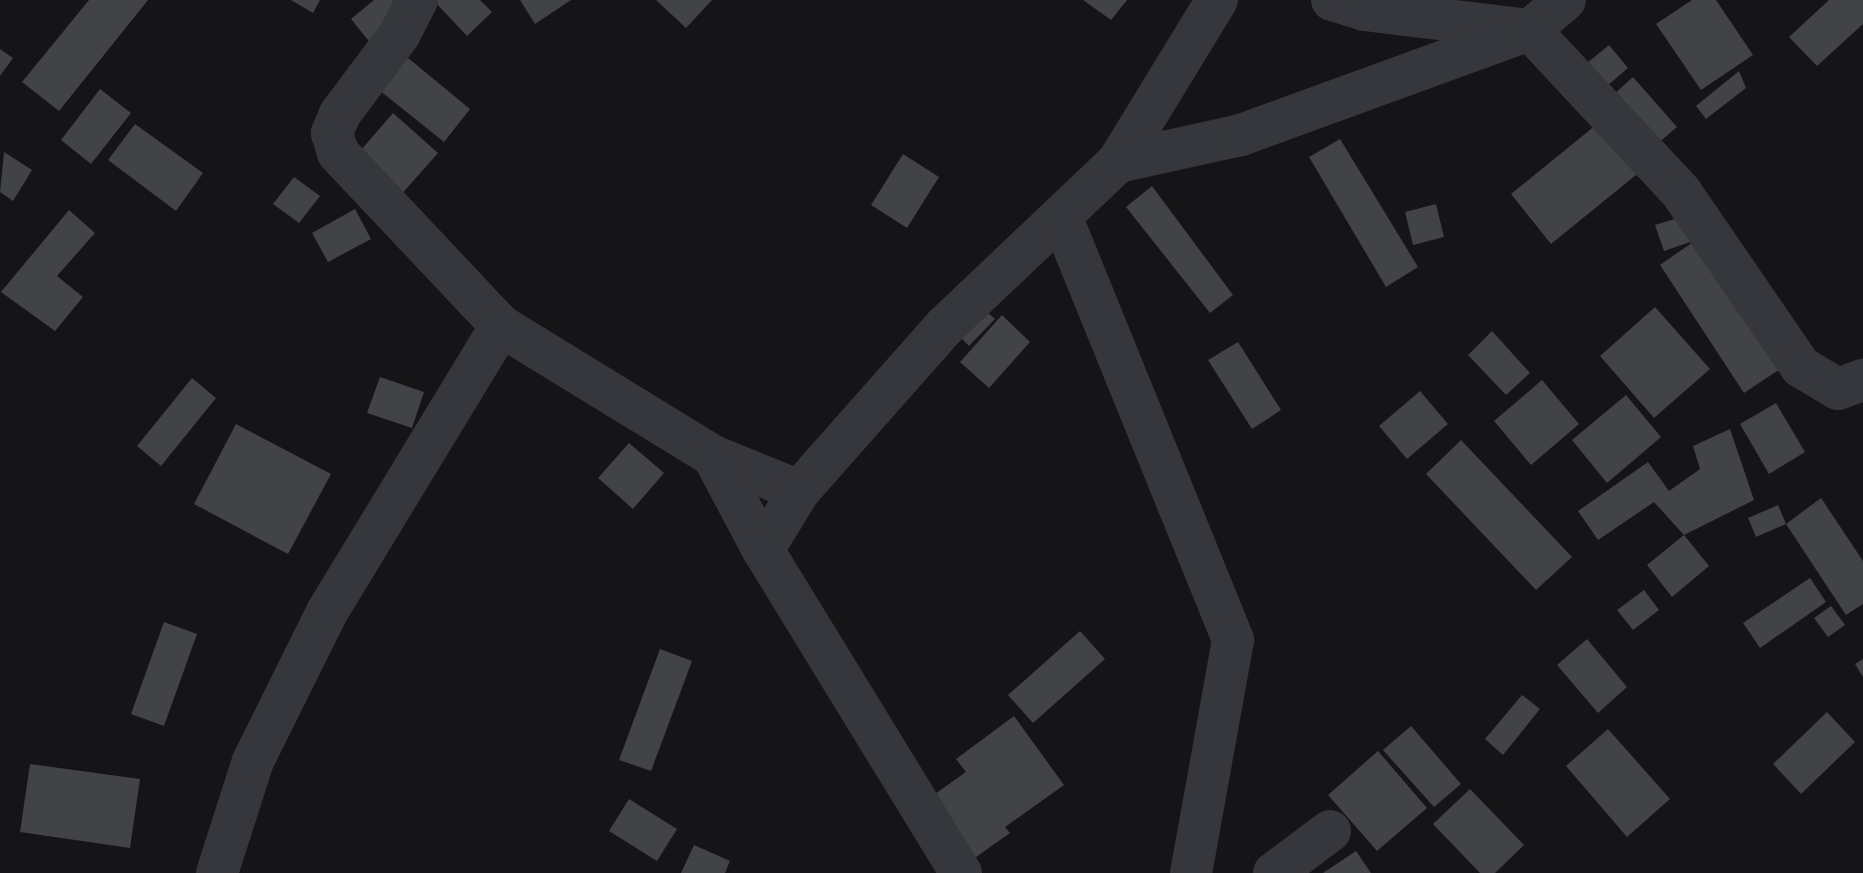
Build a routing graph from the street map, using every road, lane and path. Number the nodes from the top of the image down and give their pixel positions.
1 (417, 0) edge
2 (1217, 0) edge
3 (1332, 0) edge
4 (1565, 0) edge
5 (1530, 30) junction
6 (1118, 162) junction
7 (1061, 216) junction
8 (501, 326) junction
9 (1863, 380) edge
10 (713, 456) junction
11 (799, 491) junction
12 (763, 550) junction
13 (1330, 831) dead end
14 (217, 873) edge
15 (961, 873) edge
16 (1191, 873) edge
17 (1274, 873) edge

1 - 8 street
2 - 6 street
3 - 5 street
4 - 5 street
5 - 6 street
5 - 9 street
6 - 7 street
7 - 11 street
7 - 16 street
8 - 10 street
8 - 14 street
10 - 11 street
10 - 12 street
11 - 12 street
12 - 15 street
13 - 17 street

